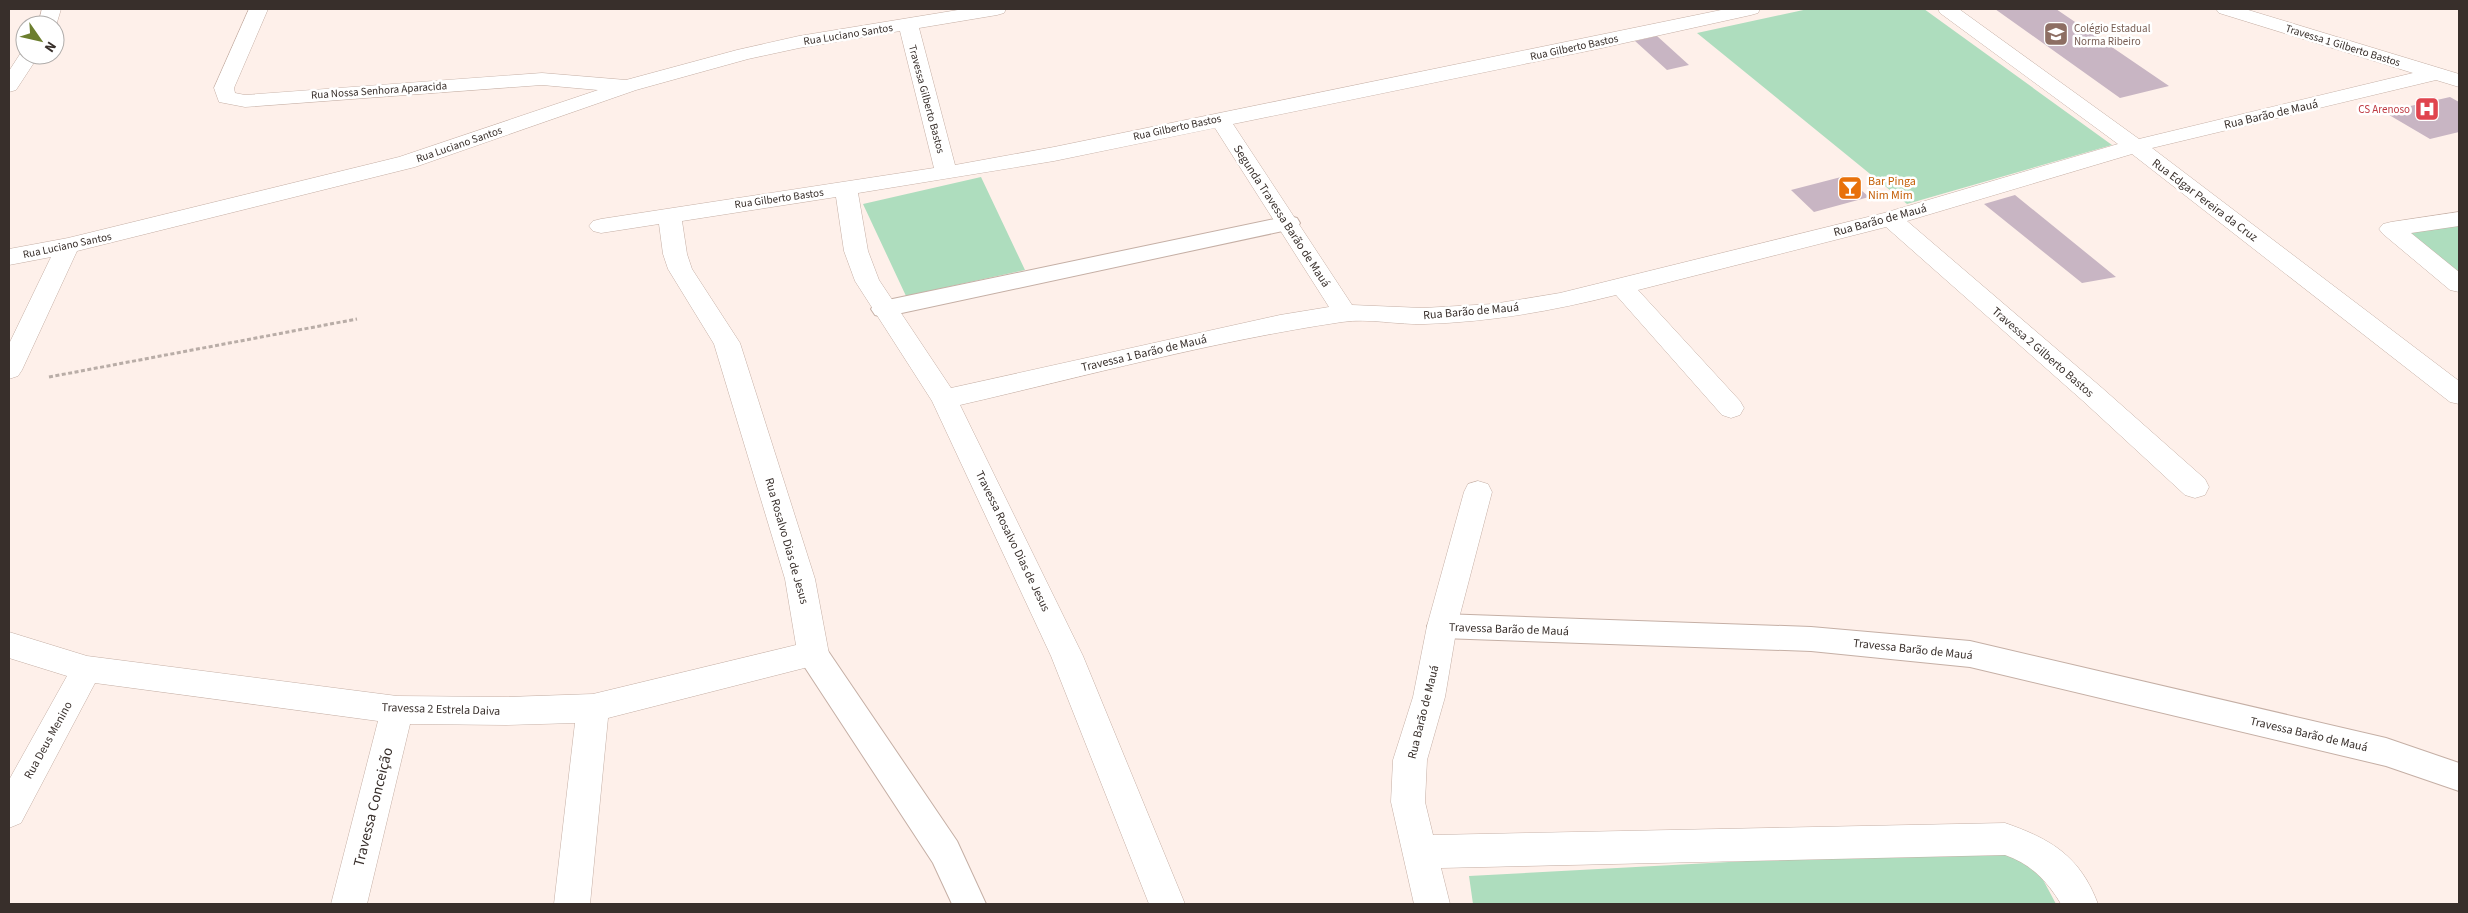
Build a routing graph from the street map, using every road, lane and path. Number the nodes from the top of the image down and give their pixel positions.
1 (258, 9) edge
2 (997, 9) edge
3 (1750, 9) edge
4 (1948, 9) edge
5 (2226, 9) edge
6 (908, 24) junction
7 (23, 65) edge
8 (2437, 74) junction
9 (2459, 80) edge
10 (9, 86) edge
11 (629, 86) junction
12 (1219, 118) junction
13 (2135, 146) junction
14 (946, 173) junction
15 (846, 188) junction
16 (670, 214) junction
17 (1890, 219) junction
18 (2459, 219) edge
19 (1289, 223) junction
20 (601, 226) dead end
21 (68, 246) junction
22 (9, 257) edge
23 (2459, 284) edge
24 (1622, 287) junction
25 (883, 309) junction
26 (1345, 313) junction
27 (357, 319) dead end
28 (9, 370) edge
29 (47, 378) dead end
30 (2459, 395) edge
31 (944, 399) junction
32 (1731, 408) dead end
33 (2195, 487) dead end
34 (1478, 492) dead end
35 (1442, 626) junction
36 (9, 646) edge
37 (813, 654) junction
38 (87, 669) junction
39 (592, 708) junction
40 (397, 710) junction
41 (2459, 777) edge
42 (9, 812) edge
43 (1421, 852) junction
44 (349, 904) edge
45 (572, 904) edge
46 (969, 904) edge
47 (1167, 904) edge
48 (1432, 904) edge
49 (2080, 904) edge

1 - 11 street, Rua Nossa Senhora Aparacida
2 - 6 street, Rua Luciano Santos
3 - 12 street, Rua Gilberto Bastos
4 - 13 street, Rua Edgar Pereira da Cruz
5 - 8 street, Travessa 1 Gilberto Bastos
6 - 11 street, Rua Luciano Santos
6 - 14 street, Travessa Gilberto Bastos
7 - 10 street
8 - 9 street, Travessa 1 Gilberto Bastos
8 - 13 street, Rua Barão de Mauá
11 - 21 street, Rua Luciano Santos
12 - 14 street, Rua Gilberto Bastos
12 - 19 street, Segunda Travessa Barão de Mauá
13 - 17 street, Rua Barão de Mauá
13 - 30 street, Rua Edgar Pereira da Cruz
14 - 15 street, Rua Gilberto Bastos
15 - 16 street, Rua Gilberto Bastos
15 - 25 street, Travessa Rosalvo Dias de Jesus
16 - 20 street, Rua Gilberto Bastos
16 - 37 street, Rua Rosalvo Dias de Jesus
17 - 24 street, Rua Barão de Mauá
17 - 33 street, Travessa 2 Gilberto Bastos
18 - 23 street
19 - 25 lane
19 - 26 street, Segunda Travessa Barão de Mauá
21 - 22 street, Rua Luciano Santos
21 - 28 street
24 - 26 street, Rua Barão de Mauá
24 - 32 street
25 - 31 street, Travessa Rosalvo Dias de Jesus
26 - 31 street, Travessa 1 Barão de Mauá
27 - 29 path
31 - 47 street, Travessa Rosalvo Dias de Jesus
34 - 35 street, Rua Barão de Mauá
35 - 41 lane, Travessa Barão de Mauá
35 - 43 street, Rua Barão de Mauá
36 - 38 street, Travessa 2 Estrela Daiva
37 - 39 street, Travessa 2 Estrela Daiva
37 - 46 lane, Rua Rosalvo Dias de Jesus
38 - 40 street, Travessa 2 Estrela Daiva
38 - 42 street, Rua Deus Menino
39 - 40 street, Travessa 2 Estrela Daiva
39 - 45 street
40 - 44 street, Travessa Conceição
43 - 48 street, Rua Barão de Mauá
43 - 49 street

